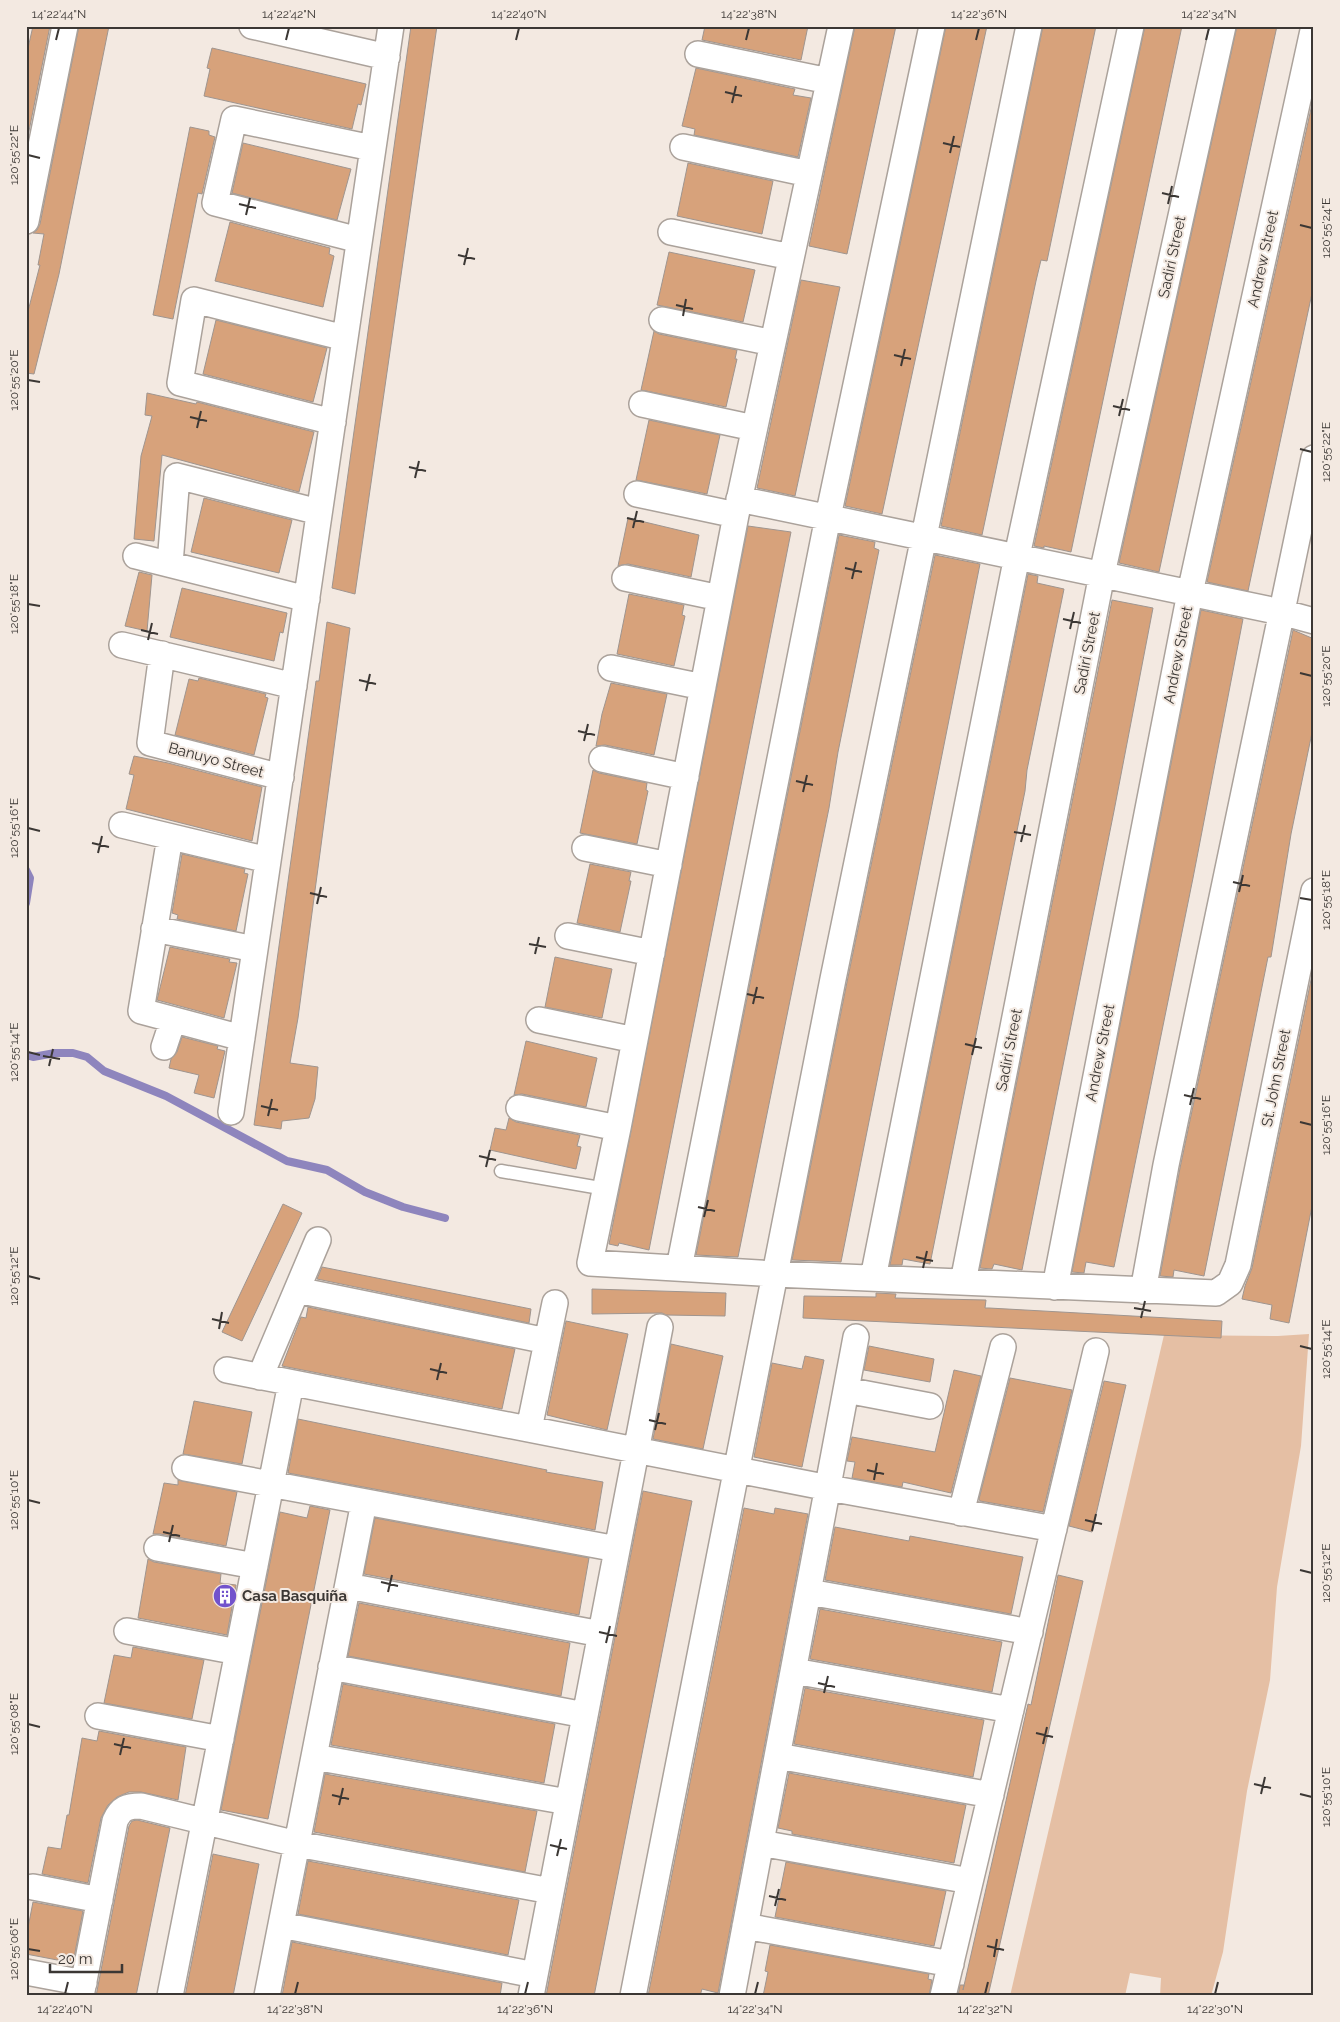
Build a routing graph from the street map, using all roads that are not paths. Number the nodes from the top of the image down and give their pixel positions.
1 (64, 26) edge
2 (252, 26) edge
3 (392, 26) edge
4 (841, 26) edge
5 (932, 26) edge
6 (1029, 26) edge
7 (1130, 26) edge
8 (1223, 26) edge
9 (1314, 26) edge
10 (698, 54) dead end
11 (387, 57) junction
12 (829, 81) junction
13 (683, 147) dead end
14 (372, 148) junction
15 (809, 174) junction
16 (26, 221) edge
17 (671, 232) dead end
18 (360, 240) junction
19 (791, 257) junction
20 (662, 320) dead end
21 (345, 338) junction
22 (773, 343) junction
23 (642, 404) dead end
24 (333, 422) junction
25 (754, 428) junction
26 (1314, 458) edge
27 (636, 494) dead end
28 (738, 507) junction
29 (320, 512) junction
30 (828, 517) junction
31 (924, 536) junction
32 (136, 556) dead end
33 (1017, 556) junction
34 (170, 564) junction
35 (1102, 574) junction
36 (625, 578) dead end
37 (1190, 593) junction
38 (720, 598) junction
39 (307, 599) junction
40 (1281, 612) junction
41 (1314, 620) edge
42 (122, 645) dead end
43 (162, 654) junction
44 (611, 668) dead end
45 (294, 686) junction
46 (703, 687) junction
47 (602, 759) dead end
48 (686, 776) junction
49 (281, 777) junction
50 (122, 825) dead end
51 (170, 837) junction
52 (585, 848) dead end
53 (268, 860) junction
54 (669, 865) junction
55 (1314, 891) edge
56 (154, 928) junction
57 (568, 936) dead end
58 (255, 950) junction
59 (652, 953) junction
60 (173, 1020) junction
61 (539, 1020) dead end
62 (242, 1038) junction
63 (635, 1040) junction
64 (164, 1048) dead end
65 (519, 1108) dead end
66 (231, 1112) dead end
67 (618, 1128) junction
68 (501, 1171) dead end
69 (606, 1189) junction
70 (318, 1240) dead end
71 (679, 1268) junction
72 (775, 1274) junction
73 (873, 1278) junction
74 (963, 1282) junction
75 (1054, 1286) junction
76 (297, 1290) junction
77 (1143, 1291) junction
78 (555, 1303) dead end
79 (660, 1327) dead end
80 (856, 1337) dead end
81 (547, 1341) junction
82 (1003, 1347) dead end
83 (1096, 1350) dead end
84 (227, 1370) dead end
85 (260, 1377) junction
86 (291, 1383) junction
87 (846, 1390) junction
88 (930, 1406) dead end
89 (529, 1429) junction
90 (636, 1450) junction
91 (185, 1468) dead end
92 (736, 1470) junction
93 (271, 1484) junction
94 (829, 1488) junction
95 (364, 1502) junction
96 (961, 1513) junction
97 (1054, 1529) junction
98 (157, 1548) dead end
99 (617, 1549) junction
100 (255, 1566) junction
101 (348, 1586) junction
102 (809, 1592) junction
103 (127, 1631) dead end
104 (1030, 1632) junction
105 (601, 1634) junction
106 (238, 1652) junction
107 (331, 1667) junction
108 (794, 1671) junction
109 (1011, 1710) junction
110 (98, 1716) dead end
111 (585, 1716) junction
112 (221, 1739) junction
113 (778, 1756) junction
114 (314, 1757) junction
115 (991, 1795) junction
116 (568, 1802) junction
117 (204, 1822) junction
118 (761, 1843) junction
119 (297, 1844) junction
120 (970, 1881) junction
121 (32, 1887) dead end
122 (551, 1890) junction
123 (100, 1900) junction
124 (281, 1925) junction
125 (745, 1926) junction
126 (951, 1964) junction
127 (26, 1972) edge
128 (533, 1985) edge
129 (82, 1989) edge
130 (170, 1996) edge
131 (268, 1996) edge
132 (632, 1996) edge
133 (732, 1996) edge
134 (943, 1996) edge

1 - 16 street
2 - 11 street
3 - 11 street
4 - 12 street
5 - 30 street
6 - 31 street
7 - 33 street
8 - 35 street, Sadiri Street
9 - 37 street, Andrew Street
10 - 12 street
11 - 14 street
12 - 15 street
13 - 15 street
14 - 18 street
14 - 18 street
15 - 19 street
17 - 19 street
18 - 21 street
19 - 22 street
20 - 22 street
21 - 24 street
21 - 24 street
22 - 25 street
23 - 25 street
24 - 29 street
25 - 28 street
26 - 40 street
27 - 28 street
28 - 30 street
28 - 38 street
29 - 34 street
29 - 39 street
30 - 31 street
30 - 71 street
31 - 33 street
31 - 72 street
32 - 34 street
33 - 35 street
33 - 73 street
34 - 39 street
35 - 37 street
35 - 74 street, Sadiri Street
36 - 38 street
37 - 40 street
37 - 75 street, Andrew Street
38 - 46 street
39 - 45 street
40 - 41 street
40 - 77 street
42 - 43 street
43 - 45 street
43 - 49 street, Banuyo Street
44 - 46 street
45 - 49 street
46 - 48 street
47 - 48 street
48 - 54 street
49 - 53 street
50 - 51 street
51 - 53 street
51 - 56 street
52 - 54 street
53 - 58 street
54 - 59 street
55 - 77 street, St. John Street
56 - 58 street
56 - 60 street
57 - 59 street
58 - 62 street
59 - 63 street
60 - 62 street
60 - 64 street
61 - 63 street
62 - 66 street
63 - 67 street
65 - 67 street
67 - 69 street
68 - 69 lane
69 - 71 street, St. John Street
70 - 76 street
71 - 72 street, St. John Street
72 - 73 street, St. John Street
72 - 92 street
73 - 74 street, St. John Street
74 - 75 street, St. John Street
75 - 77 street, St. John Street
76 - 81 street
76 - 85 street
78 - 81 street
79 - 90 street
80 - 87 street
81 - 89 street
82 - 96 street
83 - 97 street
84 - 85 street
85 - 86 street
86 - 89 street
86 - 93 street
87 - 88 street
87 - 94 street
89 - 90 street
90 - 92 street
90 - 99 street
91 - 93 street
92 - 94 street
92 - 132 street
93 - 95 street
93 - 100 street
94 - 96 street
94 - 102 street
95 - 99 street
95 - 101 street
96 - 97 street
97 - 104 street
98 - 100 street
99 - 105 street
100 - 106 street
101 - 105 street
101 - 107 street
102 - 104 street
102 - 108 street
103 - 106 street
104 - 109 street
105 - 111 street
106 - 112 street
107 - 111 street
107 - 114 street
108 - 109 street
108 - 113 street
109 - 115 street
110 - 112 street
111 - 116 street
112 - 117 street
113 - 115 street
113 - 118 street
114 - 116 street
114 - 119 street
115 - 120 street
116 - 122 street
117 - 119 street
117 - 123 street
117 - 130 street
118 - 120 street
118 - 125 street
119 - 122 street
119 - 124 street
120 - 126 street
121 - 123 street
122 - 128 street
123 - 129 street
124 - 128 street
124 - 131 street
125 - 126 street
125 - 133 street
126 - 134 street
127 - 129 street

